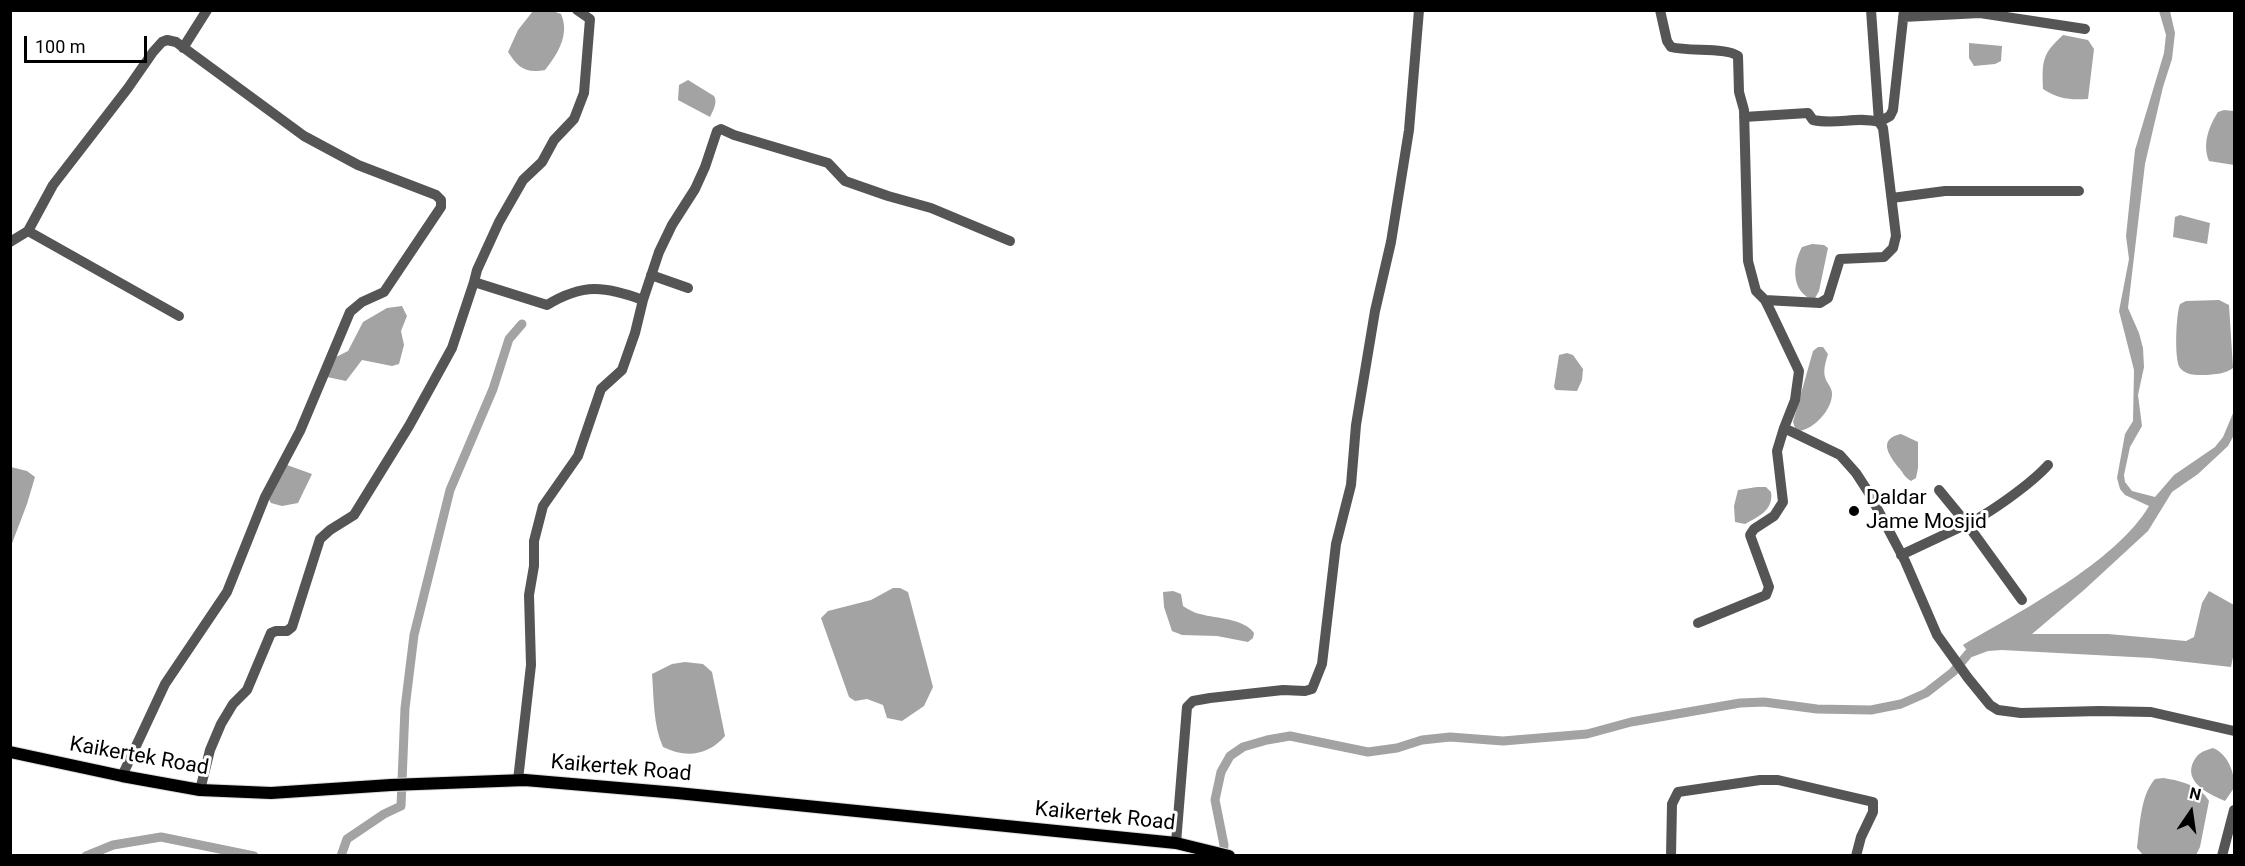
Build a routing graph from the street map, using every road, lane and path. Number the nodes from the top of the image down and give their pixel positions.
1 (207, 10) edge
2 (577, 10) edge
3 (1419, 10) edge
4 (1660, 10) edge
5 (1871, 10) edge
6 (1903, 14) edge
7 (592, 15) edge
8 (2085, 29) dead end
9 (183, 48) junction
10 (1744, 117) junction
11 (1880, 122) junction
12 (2079, 191) dead end
13 (1892, 198) junction
14 (28, 231) junction
15 (1010, 241) dead end
16 (10, 243) edge
17 (651, 275) junction
18 (474, 282) junction
19 (688, 288) dead end
20 (643, 300) junction
21 (1765, 300) junction
22 (179, 316) dead end
23 (1784, 428) junction
24 (2048, 465) dead end
25 (1940, 490) dead end
26 (1966, 524) junction
27 (1901, 555) junction
28 (2022, 600) dead end
29 (1698, 623) dead end
30 (2235, 731) edge
31 (10, 752) edge
32 (122, 776) junction
33 (518, 780) junction
34 (200, 790) junction
35 (2235, 810) edge
36 (1176, 843) junction
37 (1229, 855) edge
38 (1671, 855) edge
39 (1856, 855) edge
40 (2222, 855) edge

1 - 9 street
2 - 7 street
3 - 36 street
4 - 10 street
5 - 11 street
6 - 8 street
6 - 11 street
7 - 18 street
9 - 14 street
9 - 32 street
10 - 11 street
10 - 21 street
11 - 13 street
12 - 13 street
13 - 21 street
14 - 16 street
14 - 22 street
15 - 17 street
17 - 19 street
17 - 20 street
18 - 20 street
18 - 34 street
20 - 33 street
21 - 23 street
23 - 27 street
23 - 29 street
24 - 26 street
25 - 26 street
26 - 27 street
26 - 28 street
27 - 30 street
31 - 32 main road, Kaikertek Road
32 - 34 main road, Kaikertek Road
33 - 34 main road, Kaikertek Road
33 - 36 main road, Kaikertek Road
35 - 40 street
36 - 37 main road, Kaikertek Road
38 - 39 street

